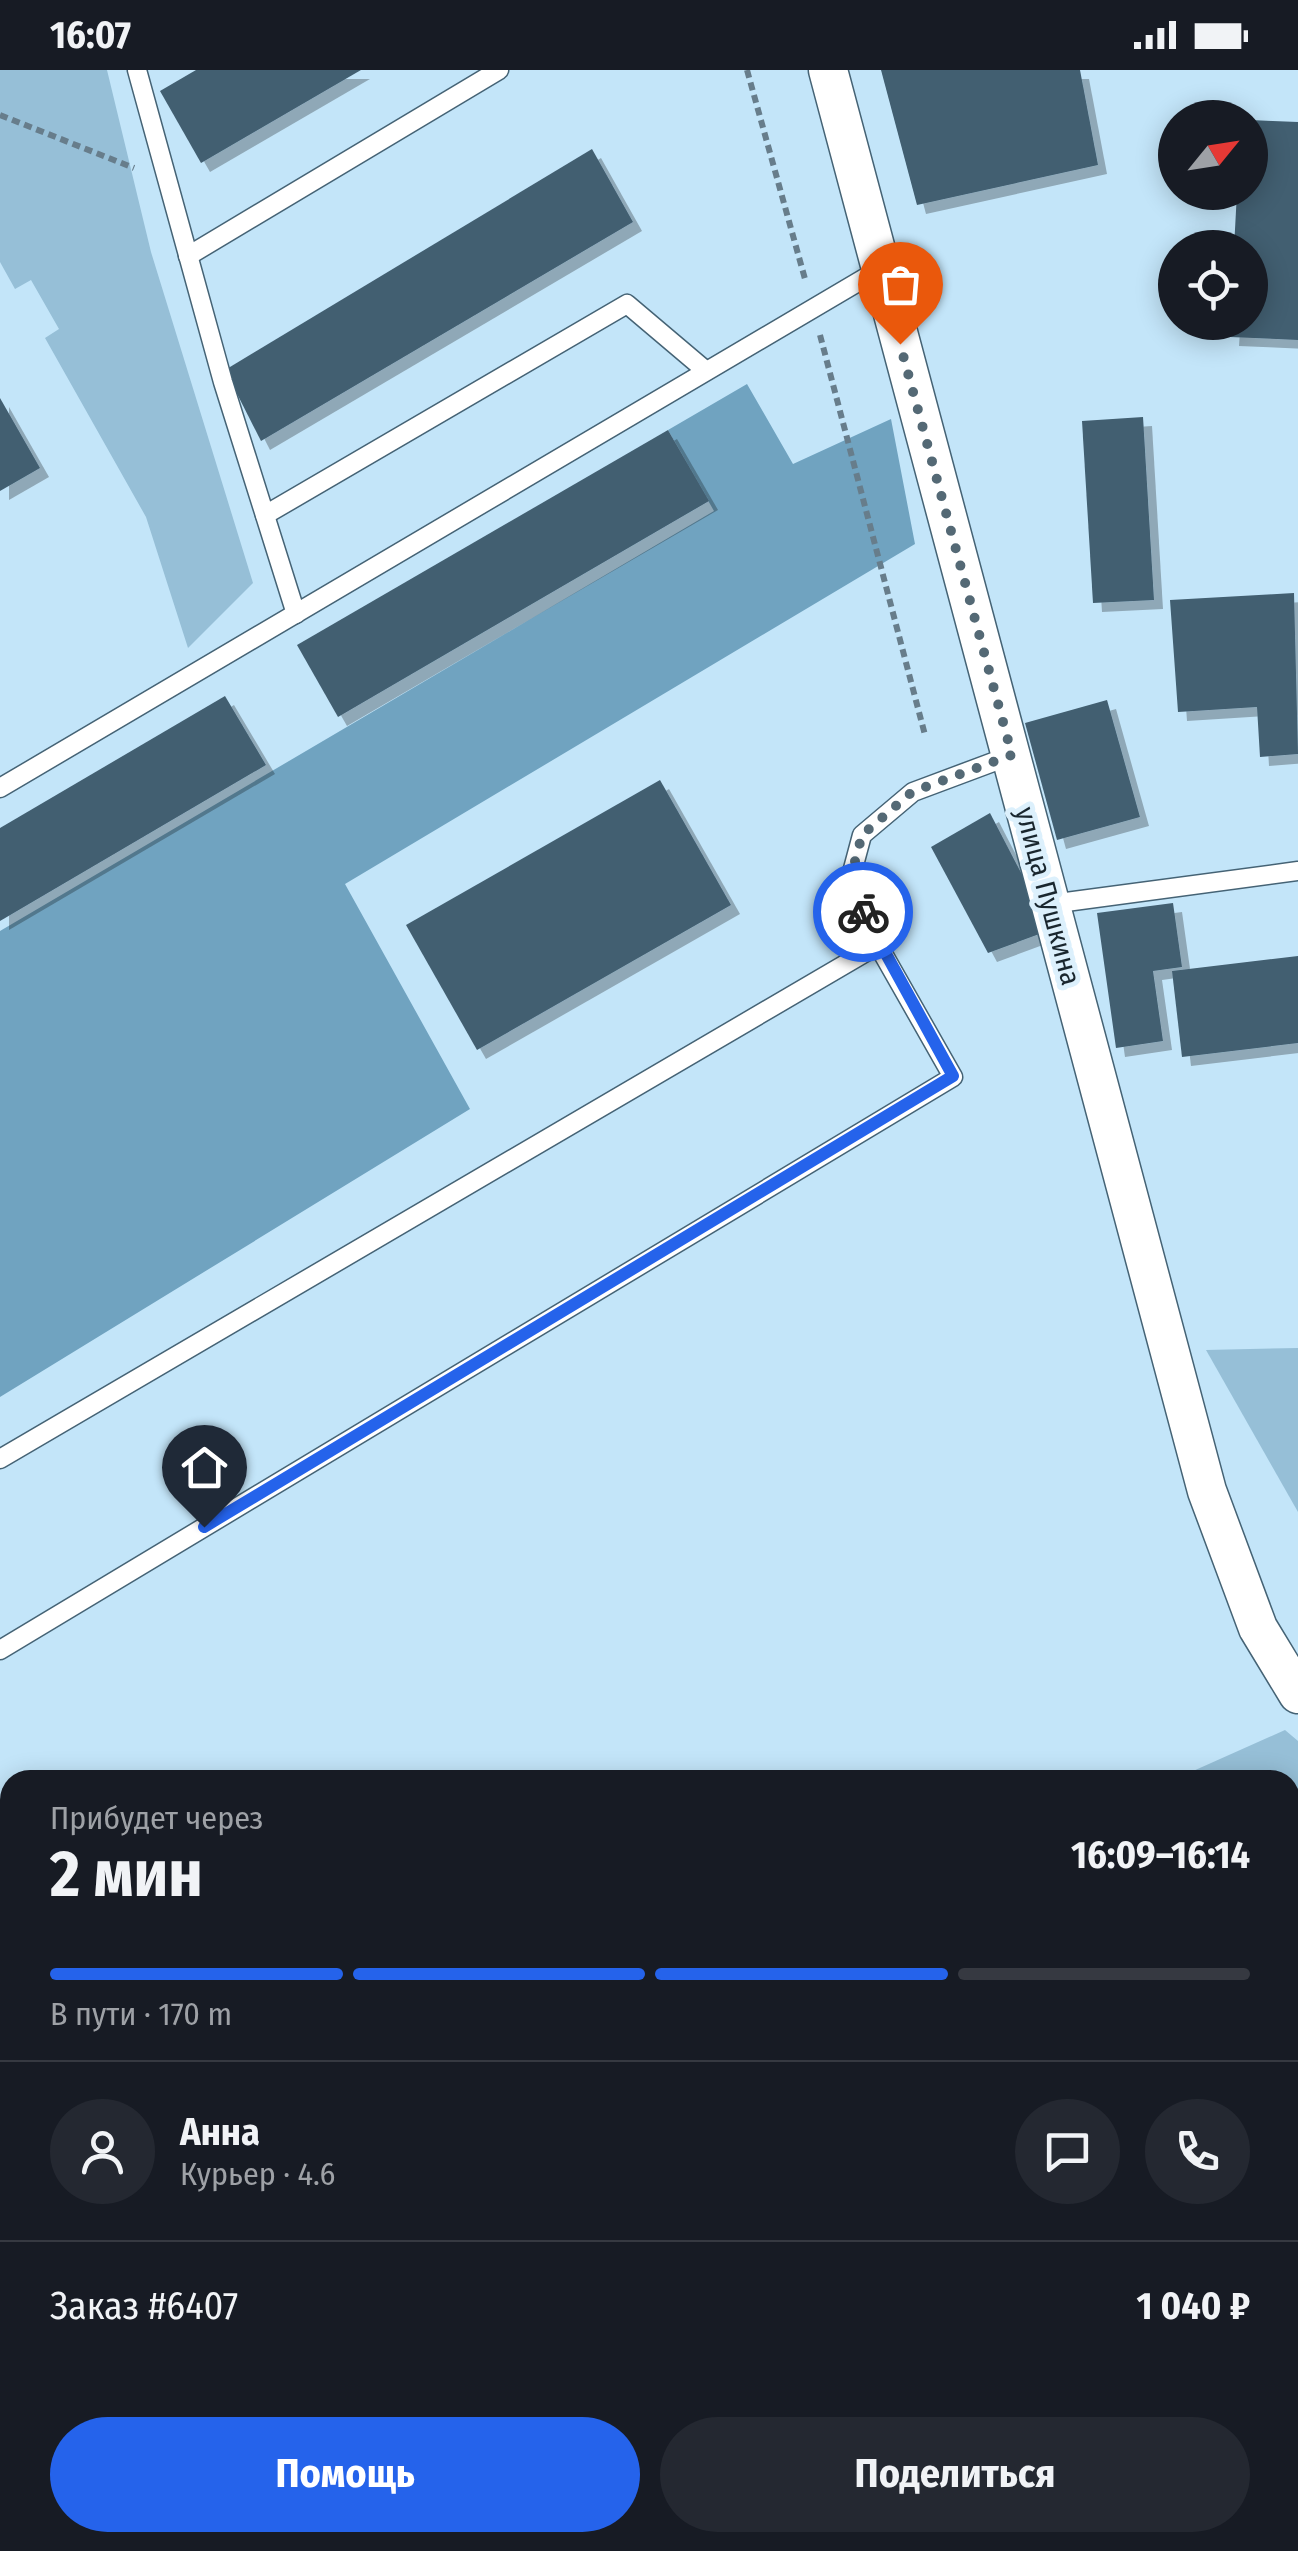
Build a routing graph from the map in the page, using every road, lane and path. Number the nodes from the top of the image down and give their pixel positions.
1 (137, 70) edge
2 (499, 70) edge
3 (747, 70) edge
4 (828, 70) edge
5 (0, 116) edge
6 (167, 183) junction
7 (188, 256) junction
8 (880, 269) junction
9 (813, 308) junction
10 (705, 370) junction
11 (265, 515) junction
12 (296, 614) junction
13 (925, 735) dead end
14 (1012, 755) junction
15 (0, 788) edge
16 (1298, 871) edge
17 (1051, 904) junction
18 (878, 944) junction
19 (0, 1459) edge
20 (0, 1650) edge
21 (1298, 1694) edge

1 - 6 lane
2 - 7 lane
3 - 9 path
4 - 8 street, улица Пушкина
5 - 6 path
6 - 7 lane
7 - 11 lane
8 - 9 lane
8 - 14 street, улица Пушкина
9 - 10 lane
9 - 13 path
10 - 11 lane
10 - 12 lane
11 - 12 lane
12 - 15 lane
14 - 17 street, улица Пушкина
14 - 18 lane
16 - 17 lane
17 - 21 street, улица Пушкина
18 - 19 lane
18 - 20 lane

